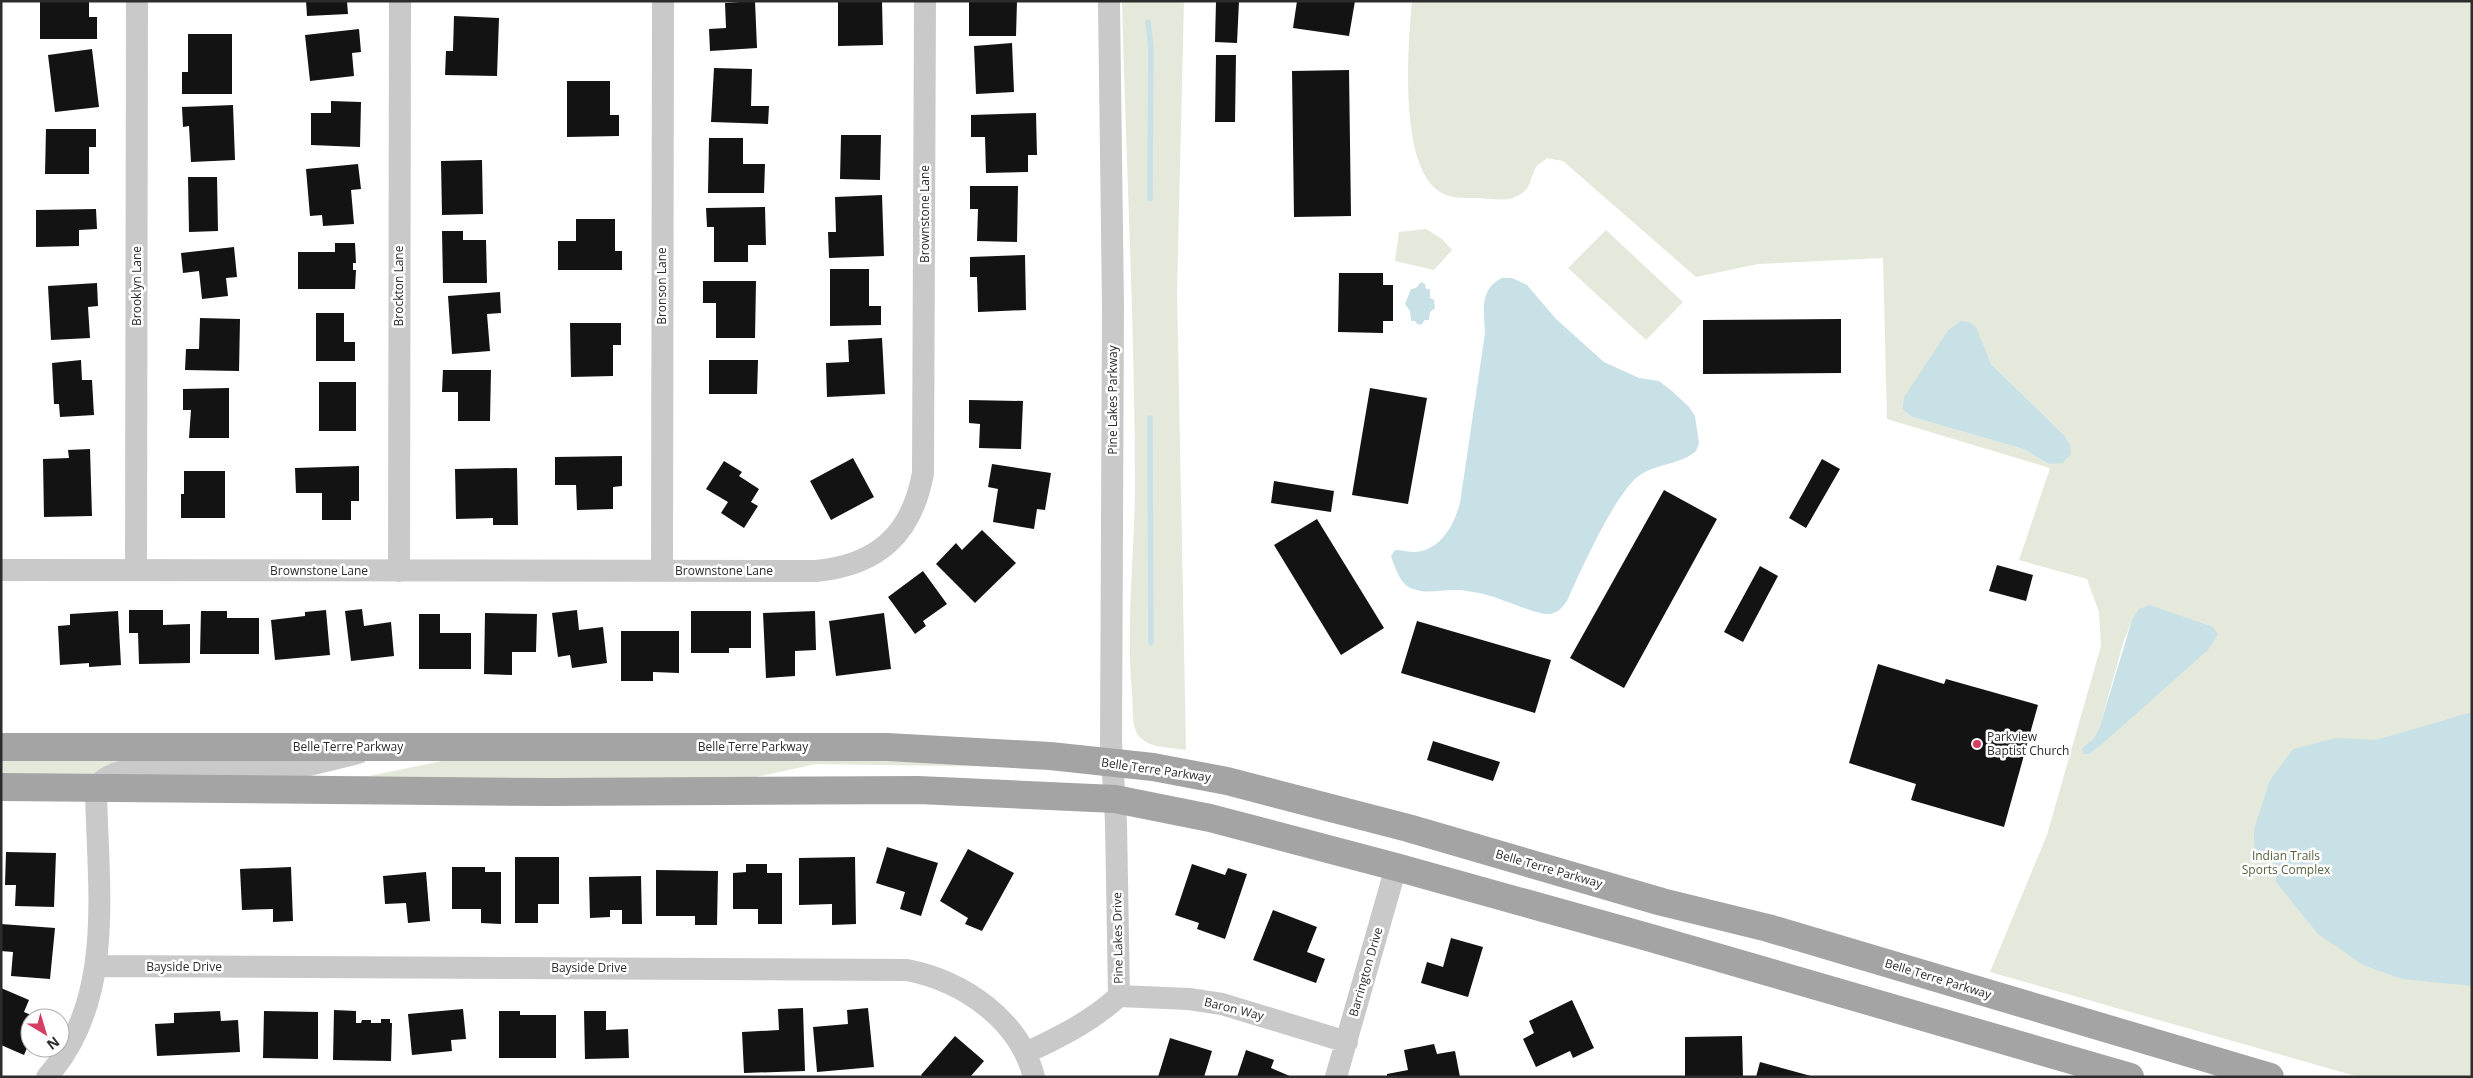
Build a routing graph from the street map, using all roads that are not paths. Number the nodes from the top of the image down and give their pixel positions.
1 (137, 1) edge
2 (400, 1) edge
3 (663, 1) edge
4 (926, 1) edge
5 (1110, 1) edge
6 (1, 570) edge
7 (136, 570) junction
8 (399, 571) junction
9 (662, 571) junction
10 (1, 747) edge
11 (378, 747) junction
12 (1112, 763) junction
13 (1, 787) edge
14 (96, 787) junction
15 (1115, 799) junction
16 (1396, 867) junction
17 (96, 966) junction
18 (1119, 996) junction
19 (1346, 1042) junction
20 (1026, 1053) junction
21 (47, 1077) edge
22 (1034, 1077) edge
23 (1336, 1077) edge
24 (2130, 1077) edge
25 (2270, 1077) edge

1 - 7 street, Brooklyn Lane
2 - 8 street, Brockton Lane
3 - 9 street, Bronson Lane
4 - 9 street, Brownstone Lane
5 - 12 street, Pine Lakes Parkway
6 - 7 street, Brownstone Lane
7 - 8 street, Brownstone Lane
8 - 9 street, Brownstone Lane
10 - 11 main road, Belle Terre Parkway
11 - 12 main road, Belle Terre Parkway
11 - 14 street
12 - 15 street, Pine Lakes Parkway
12 - 25 main road, Belle Terre Parkway
13 - 14 main road
14 - 15 main road
14 - 17 street
15 - 16 main road
15 - 18 street, Pine Lakes Drive
16 - 19 street, Barrington Drive
16 - 24 main road
17 - 20 street, Bayside Drive
17 - 21 street
18 - 19 street, Baron Way
18 - 20 street, Pine Lakes Drive
19 - 23 street, Barrington Drive
20 - 22 street, Bayside Drive

